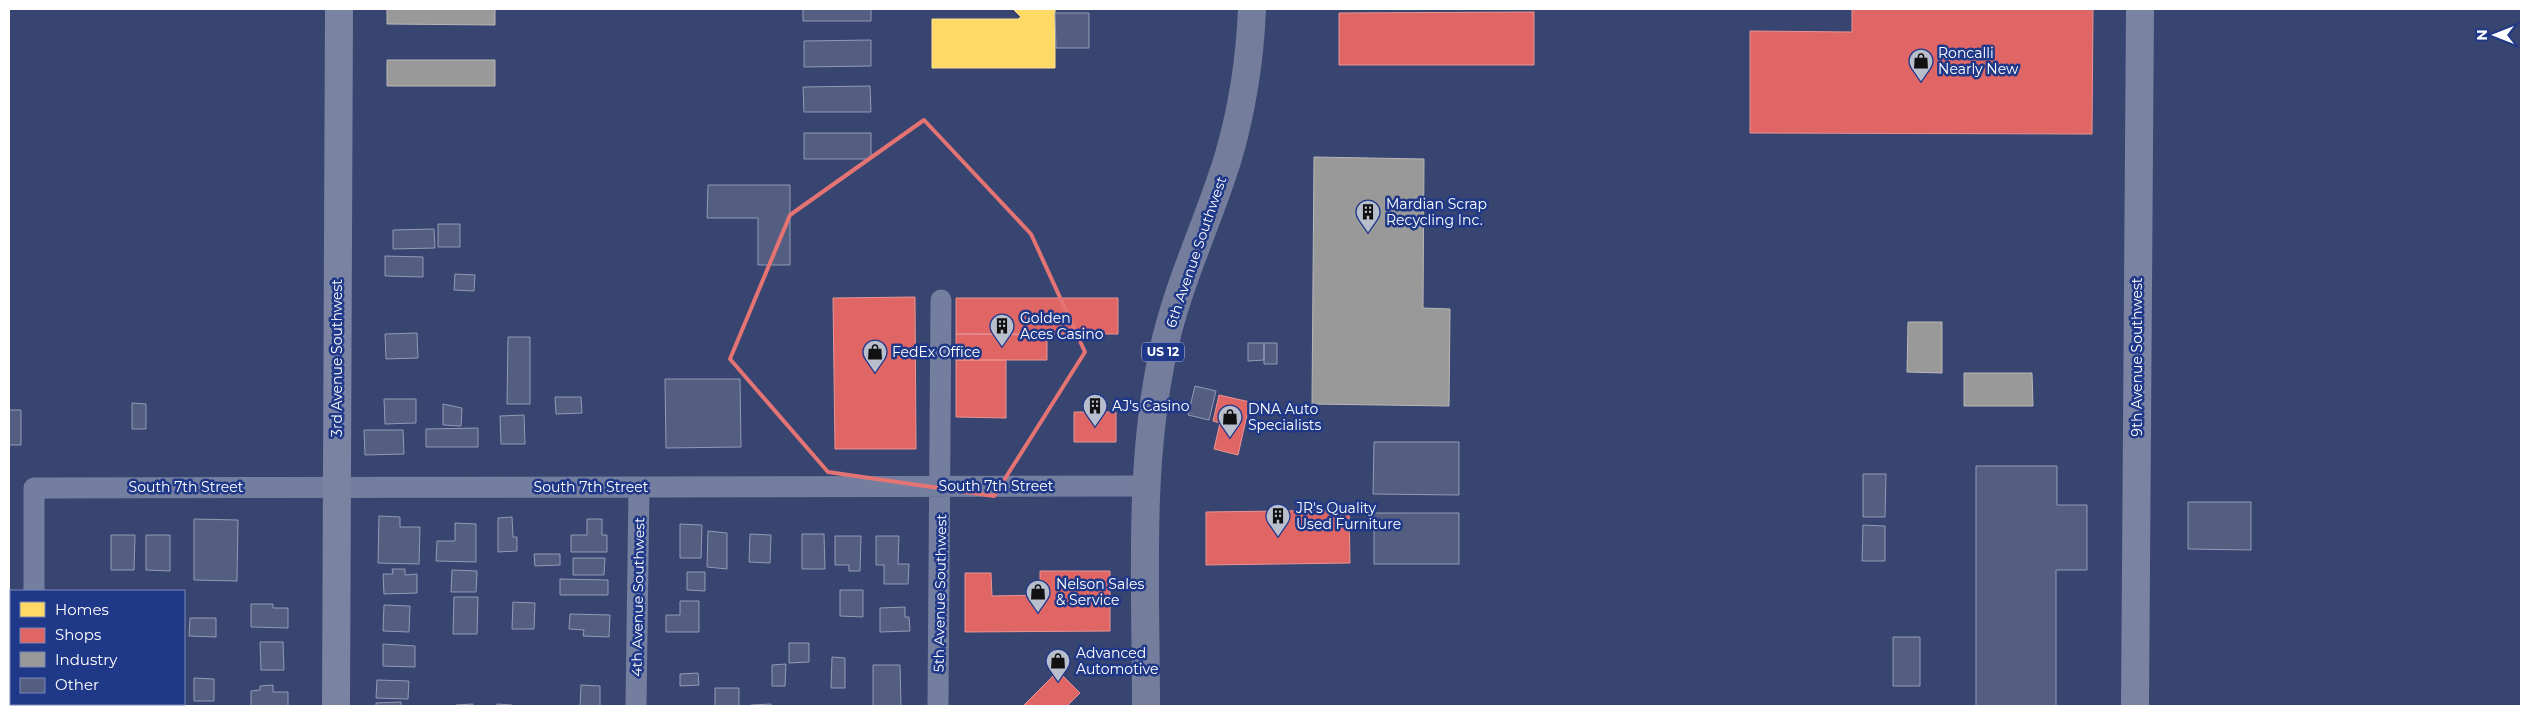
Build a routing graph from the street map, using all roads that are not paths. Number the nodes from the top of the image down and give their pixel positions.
1 (339, 9) edge
2 (1252, 9) edge
3 (2140, 9) edge
4 (941, 300) dead end
5 (337, 486) junction
6 (940, 486) junction
7 (1147, 486) junction
8 (639, 487) junction
9 (34, 590) edge
10 (336, 706) edge
11 (636, 706) edge
12 (938, 706) edge
13 (1146, 706) edge
14 (2135, 706) edge

1 - 5 street, 3rd Avenue Southwest
2 - 7 highway, 6th Avenue Southwest / US 12
3 - 14 street, 9th Avenue Southwest
4 - 6 street, 5th Avenue Southwest
5 - 8 street, South 7th Street
5 - 9 street, South 7th Street
5 - 10 street, 3rd Avenue Southwest
6 - 7 street, South 7th Street
6 - 8 street, South 7th Street
6 - 12 street, 5th Avenue Southwest
7 - 13 highway, 6th Avenue Southwest / US 12
8 - 11 street, 4th Avenue Southwest

